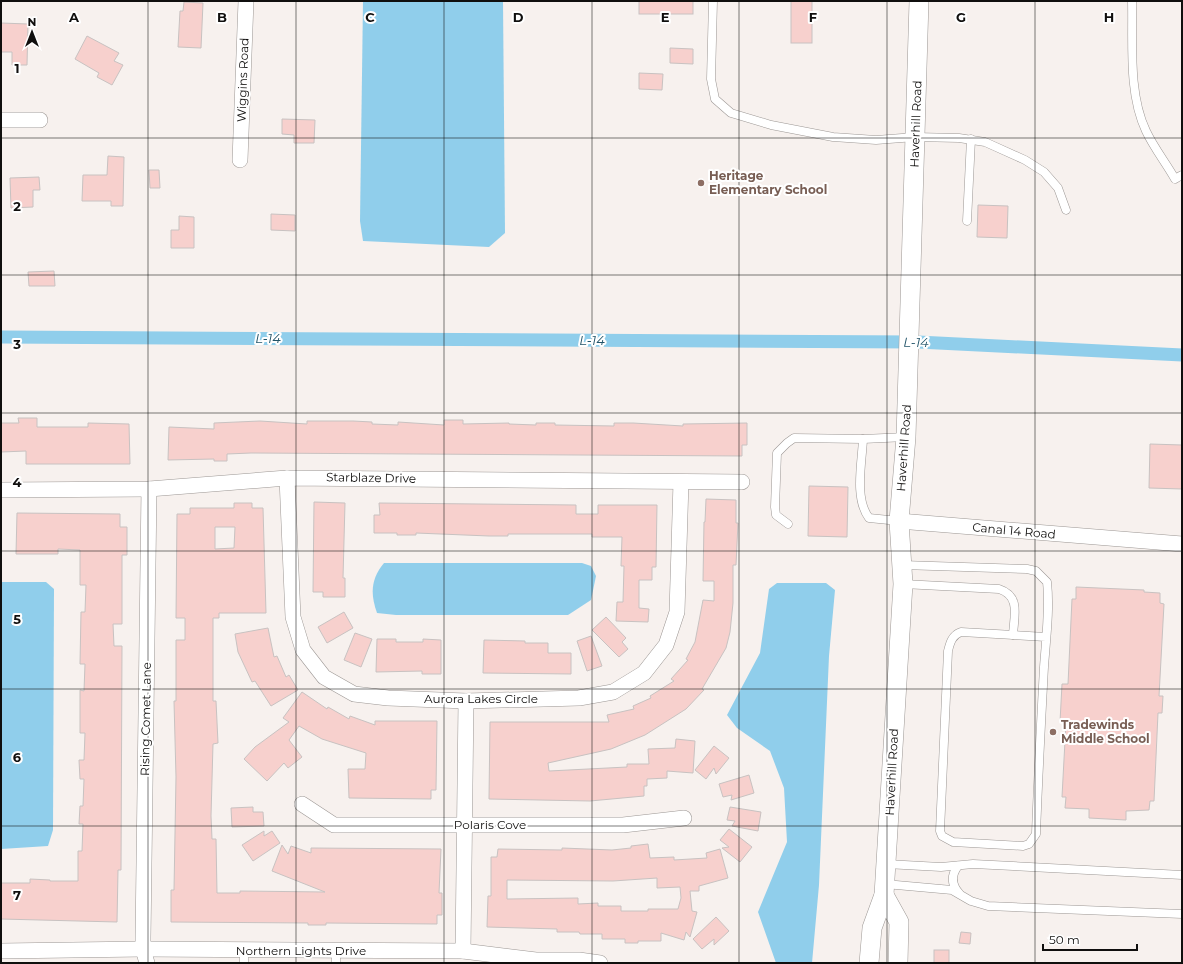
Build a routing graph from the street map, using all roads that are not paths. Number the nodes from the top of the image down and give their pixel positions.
1 (246, 1) edge
2 (714, 1) edge
3 (920, 1) edge
4 (1132, 1) edge
5 (1, 120) edge
6 (40, 120) dead end
7 (915, 137) junction
8 (971, 139) junction
9 (240, 160) dead end
10 (1182, 175) edge
11 (1066, 210) dead end
12 (967, 221) dead end
13 (906, 437) junction
14 (863, 439) junction
15 (287, 478) junction
16 (681, 482) junction
17 (742, 482) dead end
18 (149, 489) junction
19 (1, 490) edge
20 (899, 521) junction
21 (788, 524) dead end
22 (1182, 544) edge
23 (902, 566) junction
24 (903, 584) junction
25 (1013, 635) junction
26 (1046, 637) junction
27 (466, 701) junction
28 (302, 804) dead end
29 (684, 818) dead end
30 (464, 825) junction
31 (886, 864) junction
32 (958, 866) junction
33 (1182, 875) edge
34 (885, 889) junction
35 (959, 893) junction
36 (1182, 914) edge
37 (1, 950) edge
38 (463, 951) junction
39 (244, 957) edge
40 (336, 957) edge
41 (143, 958) edge
42 (536, 961) edge
43 (600, 963) edge
44 (869, 963) edge
45 (898, 963) edge

1 - 9 street, Wiggins Road
2 - 7 lane
3 - 7 street, Haverhill Road
4 - 10 lane
5 - 6 street
7 - 8 lane
7 - 13 street, Haverhill Road
8 - 11 lane
8 - 12 lane
13 - 14 lane
13 - 20 street, Haverhill Road
14 - 20 lane
14 - 21 lane
15 - 16 street, Starblaze Drive
15 - 18 street, Starblaze Drive
15 - 27 street, Aurora Lakes Circle
16 - 17 street, Starblaze Drive
16 - 27 street, Aurora Lakes Circle
18 - 19 street, Starblaze Drive
18 - 41 street, Rising Comet Lane
20 - 22 street, Canal 14 Road
20 - 23 street, Haverhill Road
23 - 24 street, Haverhill Road
23 - 26 lane
24 - 25 lane
24 - 31 street, Haverhill Road
25 - 26 lane
25 - 26 lane
27 - 30 street
28 - 30 street, Polaris Cove
29 - 30 street, Polaris Cove
30 - 38 street
31 - 32 lane
31 - 34 street, Haverhill Road
32 - 33 lane
32 - 35 lane
34 - 35 lane
34 - 44 street, Haverhill Road
34 - 45 street
35 - 36 lane
37 - 41 street, Northern Lights Drive
38 - 40 street, Northern Lights Drive
38 - 42 street, Northern Lights Drive
39 - 40 street, Northern Lights Drive
39 - 41 street, Northern Lights Drive
42 - 43 street, Northern Lights Drive

